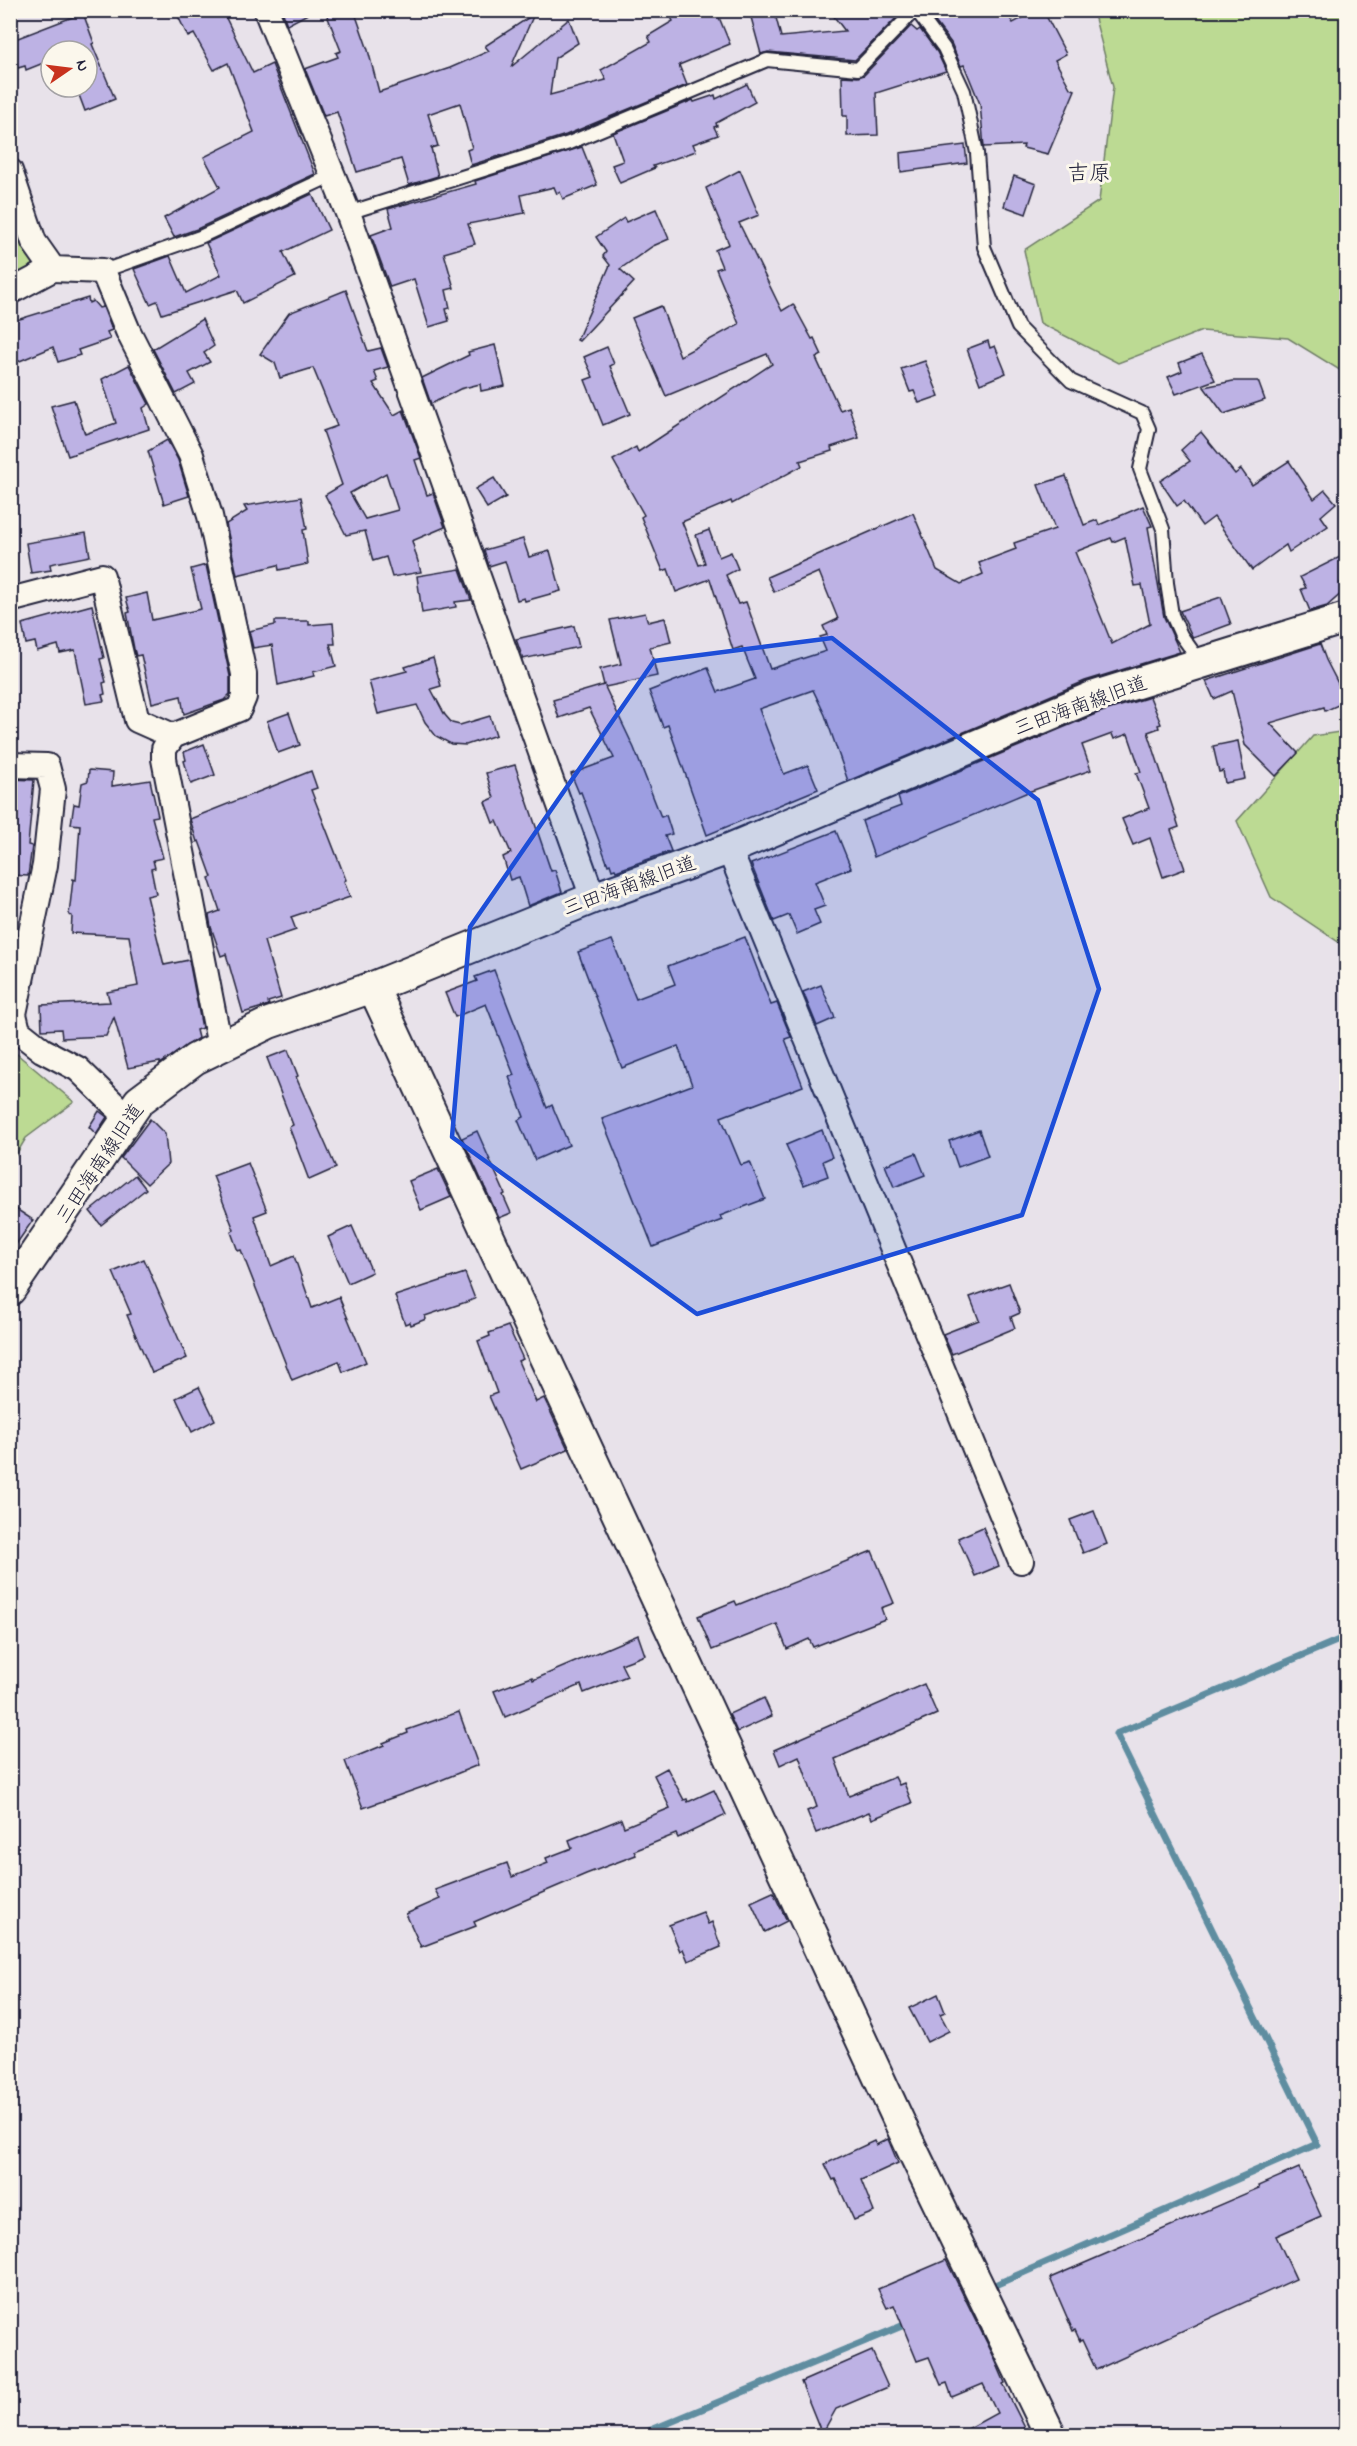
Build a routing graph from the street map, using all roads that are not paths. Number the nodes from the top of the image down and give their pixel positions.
1 (266, 10) edge
2 (915, 10) edge
3 (10, 171) edge
4 (333, 175) junction
5 (348, 213) junction
6 (53, 269) junction
7 (103, 270) junction
8 (10, 292) edge
9 (10, 600) edge
10 (1347, 618) edge
11 (1202, 664) junction
12 (173, 736) junction
13 (10, 765) edge
14 (729, 849) junction
15 (593, 898) junction
16 (373, 987) junction
17 (220, 1047) junction
18 (128, 1118) junction
19 (10, 1290) edge
20 (1022, 1561) dead end
21 (1051, 2436) edge

1 - 4 street
2 - 5 lane
2 - 11 lane
3 - 6 street
4 - 5 street
4 - 7 lane
5 - 15 street
6 - 7 street
6 - 8 street
7 - 12 street
9 - 12 street
10 - 11 street, 三田海南線旧道
11 - 14 street, 三田海南線旧道
12 - 17 street
13 - 18 street
14 - 15 street, 三田海南線旧道
14 - 20 street
15 - 16 street, 三田海南線旧道
16 - 17 street, 三田海南線旧道
16 - 21 street
17 - 18 street, 三田海南線旧道
18 - 19 street, 三田海南線旧道

